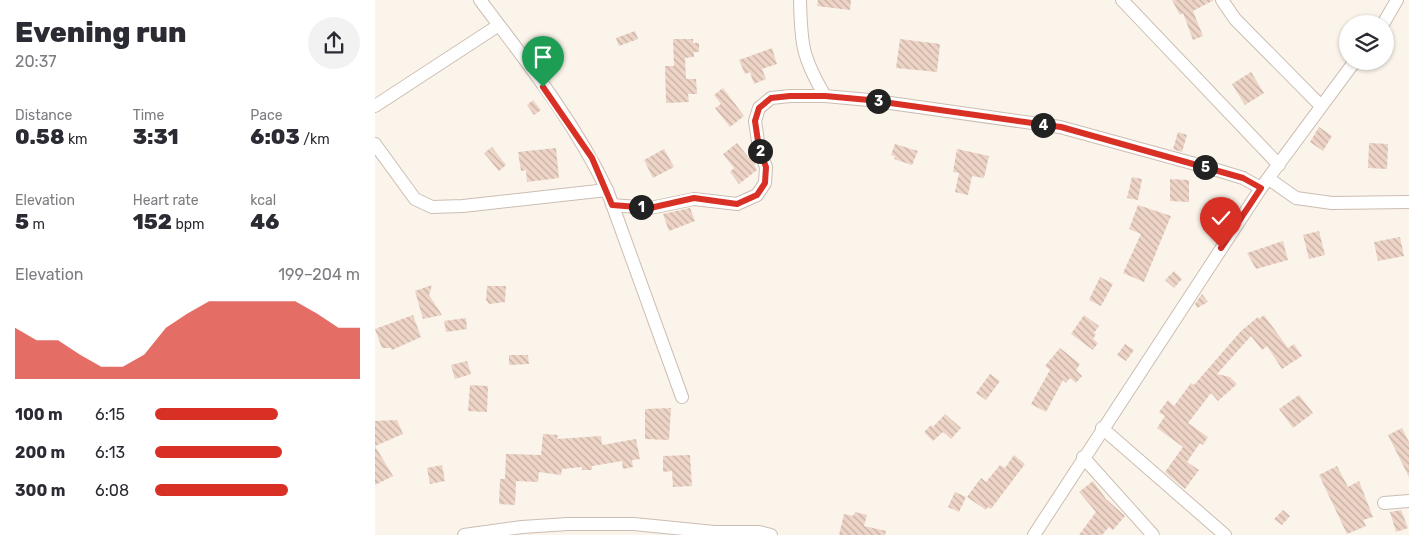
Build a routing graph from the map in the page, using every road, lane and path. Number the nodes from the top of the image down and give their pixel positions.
1 (481, 0) edge
2 (800, 0) edge
3 (1122, 0) edge
4 (1222, 0) edge
5 (1397, 0) edge
6 (1388, 15) edge
7 (499, 25) junction
8 (1348, 70) edge
9 (825, 96) junction
10 (375, 106) edge
11 (1321, 106) junction
12 (375, 144) edge
13 (1279, 165) junction
14 (1265, 183) junction
15 (607, 190) junction
16 (1409, 202) edge
17 (612, 205) junction
18 (682, 397) dead end
19 (1102, 428) junction
20 (1083, 457) junction
21 (1409, 501) edge
22 (1384, 503) dead end
23 (464, 535) edge
24 (771, 535) edge
25 (1034, 535) edge
26 (1153, 535) edge
27 (1225, 535) edge

1 - 7 street
2 - 9 street
3 - 13 street
4 - 11 street
5 - 6 street
7 - 10 street
7 - 15 street
8 - 11 street
9 - 14 street
9 - 17 street
11 - 13 street
12 - 15 street
13 - 14 street
14 - 16 street
14 - 19 street
15 - 17 street
17 - 18 street
19 - 20 street
19 - 27 street
20 - 25 street
20 - 26 street
21 - 22 street
23 - 24 street

